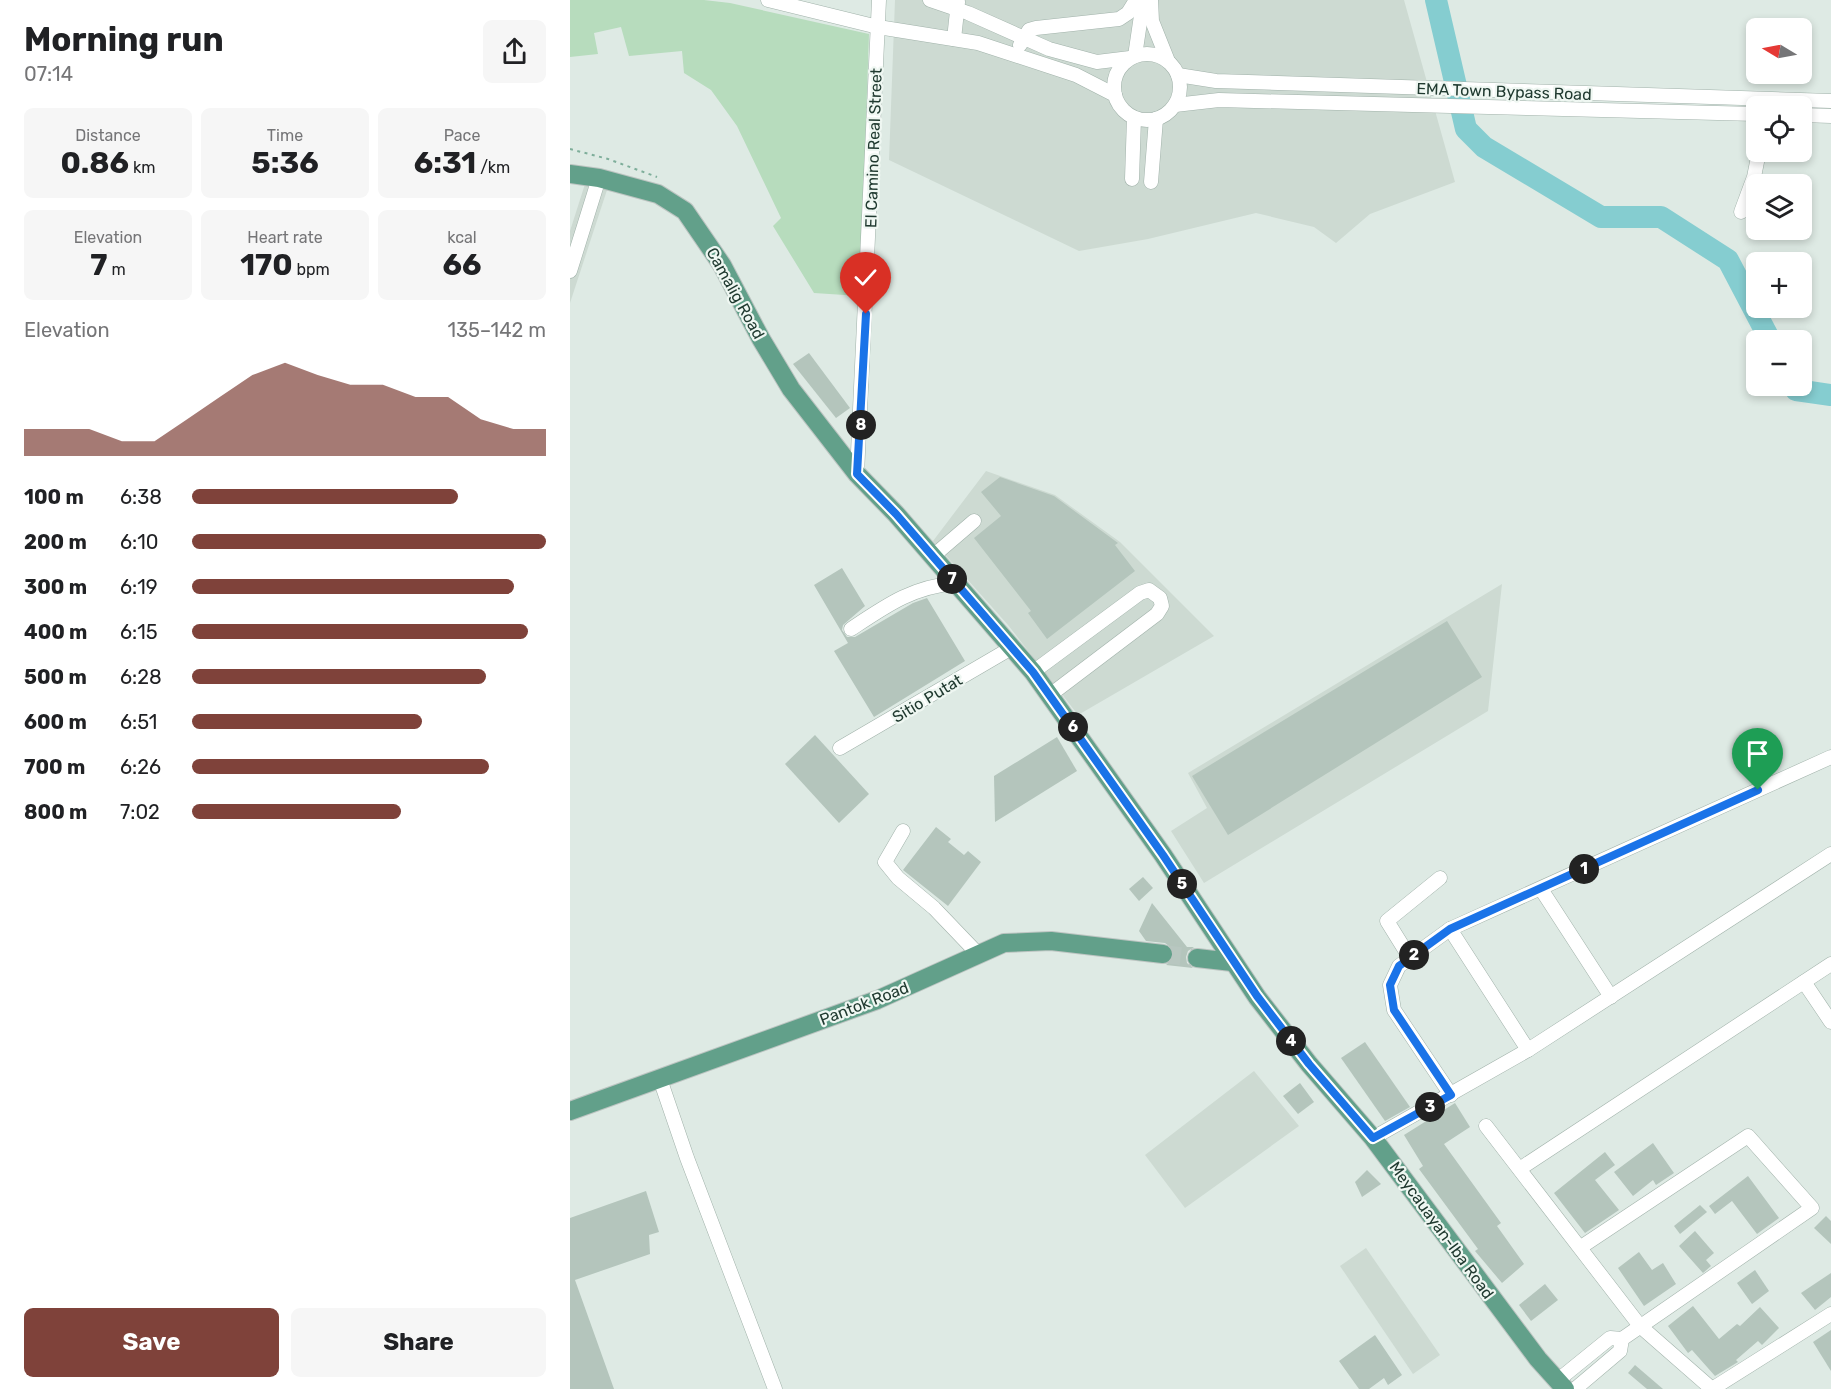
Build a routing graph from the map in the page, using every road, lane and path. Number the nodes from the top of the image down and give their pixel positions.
1 (768, 0) edge
2 (879, 0) edge
3 (930, 0) edge
4 (1136, 0) edge
5 (1143, 0) edge
6 (1151, 0) edge
7 (958, 4) edge
8 (878, 27) junction
9 (1023, 37) junction
10 (954, 39) junction
11 (1017, 55) junction
12 (1132, 57) junction
13 (1168, 61) junction
14 (1178, 75) junction
15 (1477, 91) junction
16 (1115, 95) junction
17 (1831, 101) edge
18 (1175, 105) junction
19 (1476, 106) junction
20 (1746, 114) edge
21 (1812, 115) edge
22 (1831, 116) edge
23 (1134, 118) junction
24 (1156, 119) junction
25 (1757, 162) edge
26 (571, 178) edge
27 (599, 178) junction
28 (1132, 179) dead end
29 (1151, 182) dead end
30 (1741, 212) dead end
31 (570, 271) edge
32 (857, 474) junction
33 (974, 521) dead end
34 (932, 557) junction
35 (956, 583) junction
36 (852, 628) dead end
37 (1013, 647) junction
38 (1033, 672) junction
39 (1050, 695) junction
40 (840, 748) dead end
41 (1831, 757) edge
42 (903, 831) dead end
43 (1831, 854) edge
44 (1440, 878) dead end
45 (1541, 889) junction
46 (1450, 929) junction
47 (1163, 954) tunnel mouth
48 (979, 955) junction
49 (1197, 958) tunnel mouth
50 (1410, 958) junction
51 (1232, 962) junction
52 (1831, 964) edge
53 (1804, 982) junction
54 (1611, 998) junction
55 (1831, 1022) edge
56 (1528, 1050) junction
57 (660, 1079) junction
58 (1451, 1095) junction
59 (570, 1111) edge
60 (1486, 1126) dead end
61 (1373, 1138) junction
62 (1521, 1168) junction
63 (1581, 1247) junction
64 (1831, 1314) edge
65 (1640, 1326) junction
66 (1622, 1339) junction
67 (1587, 1357) junction
68 (1597, 1371) junction
69 (1561, 1385) edge
70 (775, 1389) edge
71 (1575, 1389) edge
72 (1712, 1389) edge

1 - 8 street
2 - 8 street, El Camino Real Street
3 - 7 street
4 - 9 street
5 - 12 street
6 - 13 street
7 - 9 street
7 - 10 street
8 - 10 street
8 - 32 street, El Camino Real Street
9 - 11 street
9 - 12 street
10 - 11 street
11 - 16 street
12 - 13 street
12 - 16 street
13 - 14 street
14 - 15 street, EMA Town Bypass Road
14 - 18 street
15 - 17 street, EMA Town Bypass Road
15 - 19 street
16 - 23 street
18 - 19 street, EMA Town Bypass Road
18 - 24 street
19 - 20 street, EMA Town Bypass Road
21 - 22 street
23 - 24 street
23 - 28 street
24 - 29 street
25 - 30 street
26 - 27 main road, Camalig Road
27 - 31 street
27 - 32 main road, Camalig Road
32 - 34 main road, Meycauayan-Iba Road
33 - 34 street
34 - 35 main road, Meycauayan-Iba Road
35 - 36 street
35 - 37 main road, Meycauayan-Iba Road
37 - 38 main road, Meycauayan-Iba Road
37 - 40 street, Sitio Putat
38 - 39 main road, Meycauayan-Iba Road
38 - 39 street
39 - 51 main road, Meycauayan-Iba Road
41 - 45 street
42 - 48 street
43 - 54 street
44 - 50 street
45 - 46 street
45 - 54 street
46 - 50 street
46 - 56 street
47 - 48 main road, Pantok Road
48 - 57 main road, Pantok Road
49 - 51 main road
50 - 58 street
51 - 61 main road, Meycauayan-Iba Road
52 - 53 street
53 - 55 street
53 - 62 street
54 - 56 street
56 - 58 street
57 - 59 main road, Pantok Road
57 - 70 street
58 - 61 street
60 - 62 street
61 - 69 main road, Meycauayan-Iba Road
62 - 63 street
63 - 65 street
63 - 65 street
64 - 72 street
65 - 66 street
65 - 72 street
66 - 67 street
66 - 68 street
67 - 68 street
67 - 69 street
68 - 71 street

